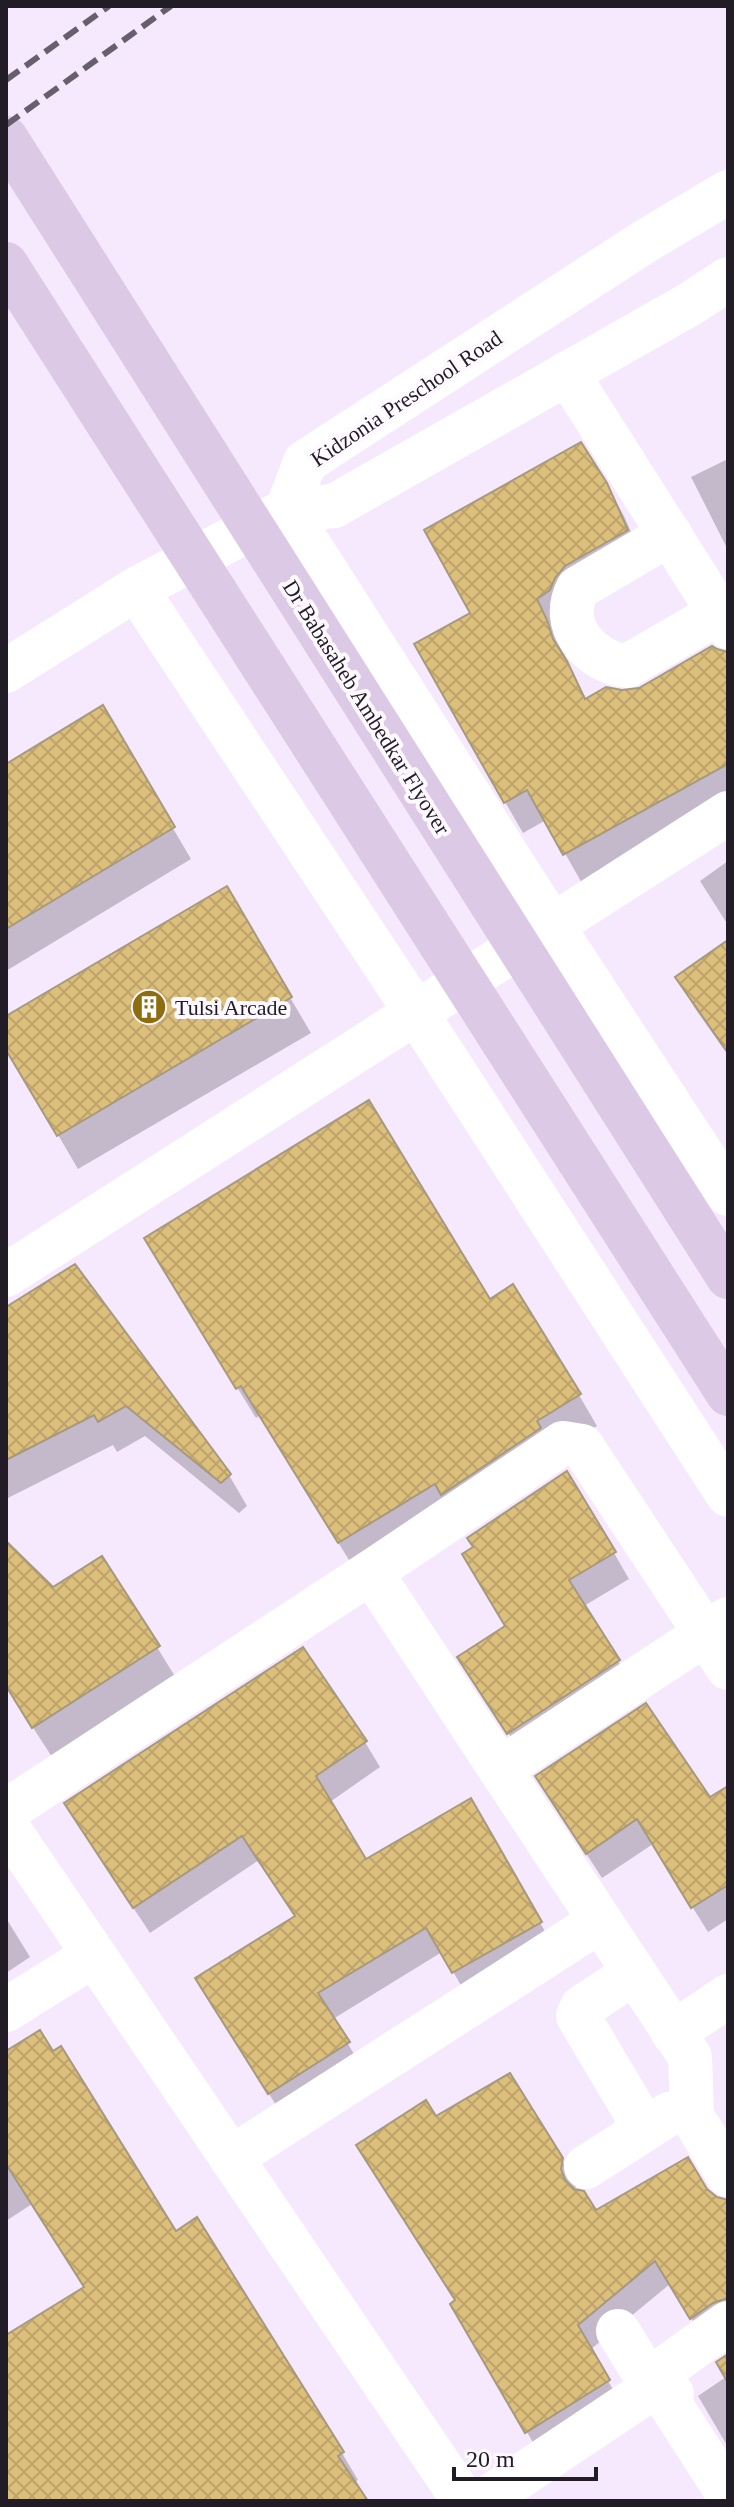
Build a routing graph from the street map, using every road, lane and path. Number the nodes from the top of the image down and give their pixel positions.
1 (6, 138) edge
2 (728, 192) edge
3 (6, 264) edge
4 (728, 279) edge
5 (567, 373) junction
6 (287, 510) junction
7 (670, 534) junction
8 (136, 589) junction
9 (723, 620) edge
10 (6, 671) edge
11 (728, 813) edge
12 (552, 925) junction
13 (417, 1014) junction
14 (728, 1194) edge
15 (6, 1275) edge
16 (728, 1277) edge
17 (728, 1394) edge
18 (728, 1495) edge
19 (371, 1572) junction
20 (720, 1640) edge
21 (500, 1769) junction
22 (6, 1811) edge
23 (6, 1825) edge
24 (600, 1921) junction
25 (94, 1955) junction
26 (634, 1973) junction
27 (728, 1996) edge
28 (6, 2010) edge
29 (673, 2033) junction
30 (691, 2100) junction
31 (645, 2129) junction
32 (231, 2158) junction
33 (586, 2167) dead end
34 (728, 2175) edge
35 (728, 2323) edge
36 (618, 2331) dead end
37 (728, 2358) edge
38 (658, 2391) junction
39 (728, 2494) edge
40 (464, 2501) edge
41 (483, 2501) edge

1 - 16 main road, Dr Babasaheb Ambedkar Flyover
2 - 6 street, Kidzonia Preschool Road
3 - 17 main road
4 - 5 street
5 - 6 street
5 - 7 street
6 - 8 street
6 - 12 street
7 - 9 street
7 - 9 street
8 - 10 street
8 - 13 street
11 - 12 street
12 - 13 street
12 - 14 street
13 - 15 street
13 - 18 street
19 - 20 street
19 - 21 street
19 - 22 street
20 - 21 street
21 - 24 street
23 - 25 street
24 - 26 street
24 - 32 street
25 - 28 street
25 - 32 street
26 - 29 street
26 - 31 street
27 - 29 street
29 - 30 street
30 - 31 street
30 - 34 street
31 - 33 street
32 - 40 street
35 - 38 street
36 - 38 street
37 - 38 street
38 - 39 street
38 - 41 street

